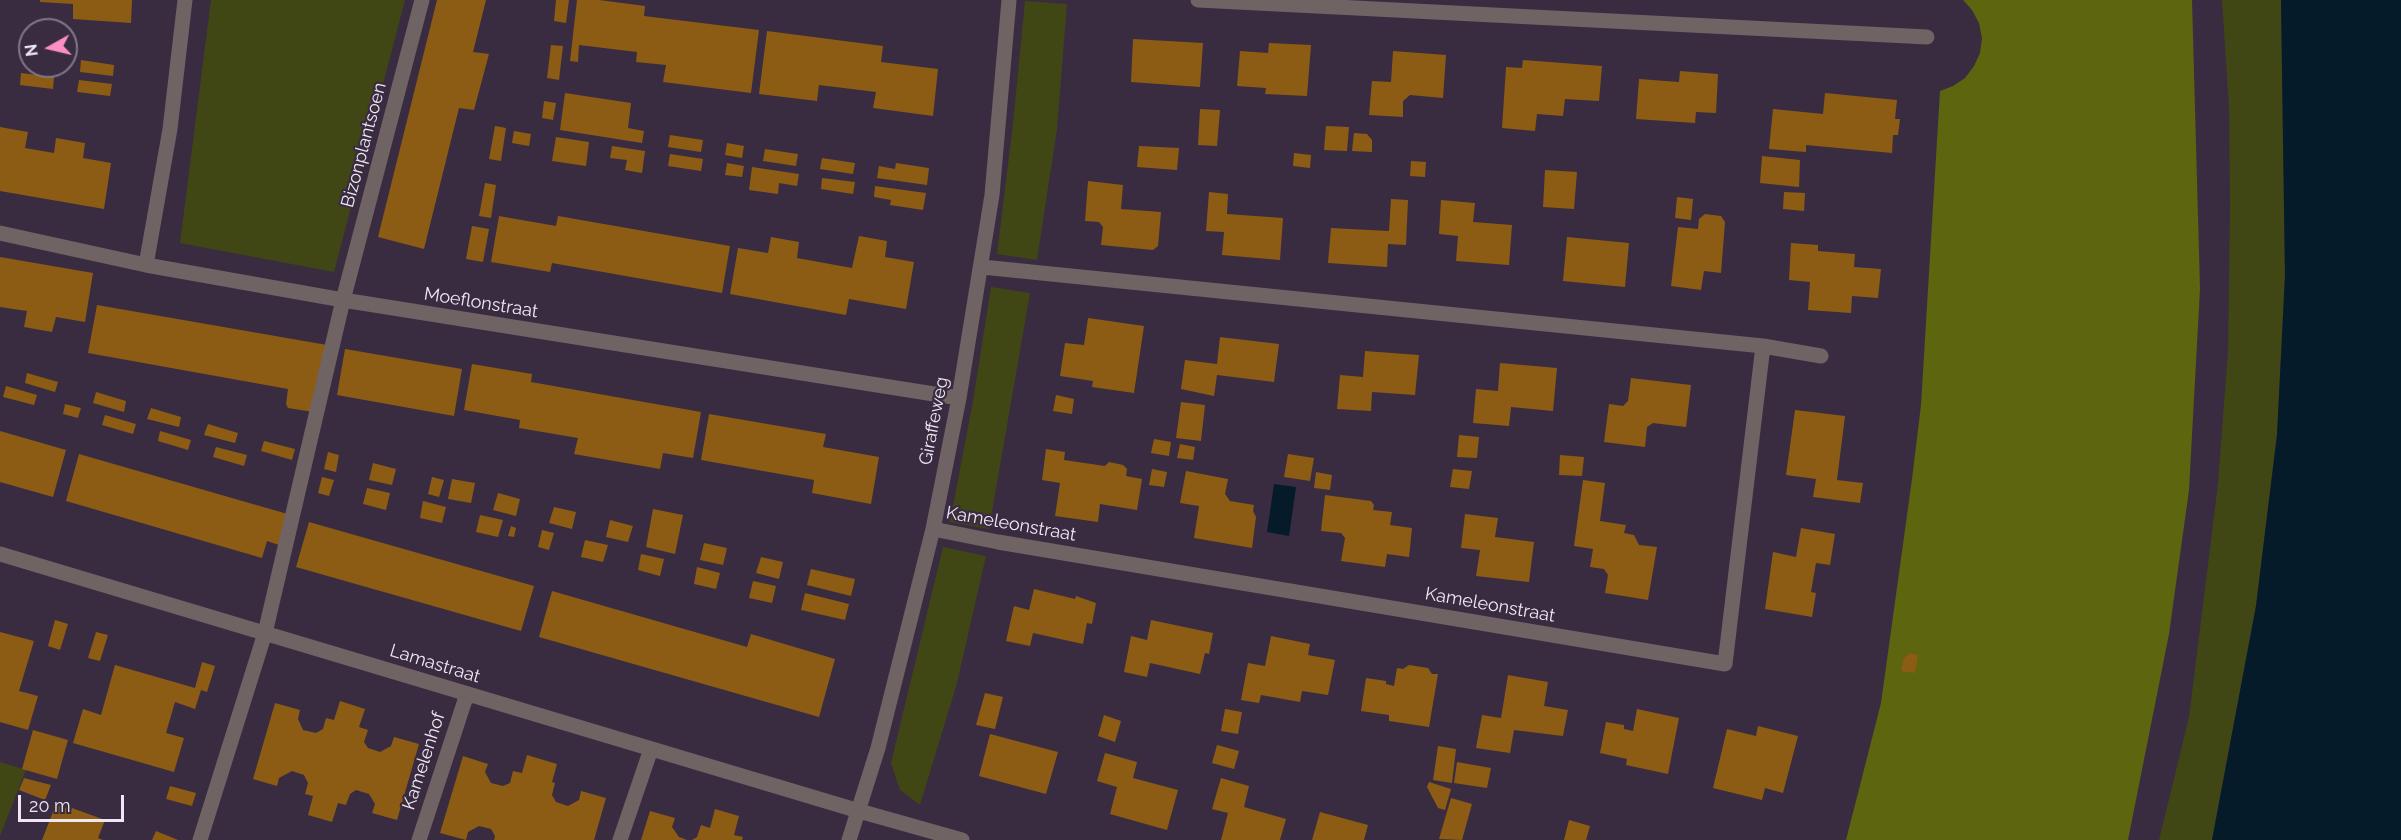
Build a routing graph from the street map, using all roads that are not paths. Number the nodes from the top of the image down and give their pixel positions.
1 (185, 0) edge
2 (422, 0) edge
3 (1010, 0) edge
4 (1198, 0) edge
5 (1927, 37) dead end
6 (0, 233) edge
7 (146, 265) junction
8 (982, 267) junction
9 (343, 300) junction
10 (1763, 346) junction
11 (1821, 356) dead end
12 (959, 398) junction
13 (933, 529) junction
14 (0, 554) edge
15 (265, 633) junction
16 (467, 694) junction
17 (651, 749) junction
18 (859, 811) junction
19 (200, 840) edge
20 (419, 840) edge
21 (620, 840) edge
22 (849, 840) edge
23 (962, 840) edge

1 - 7 street
2 - 9 street, Bizonplantsoen
3 - 8 street, Giraffeweg
4 - 5 street
6 - 7 street, Moeflonstraat
7 - 9 street, Moeflonstraat
8 - 10 street
8 - 12 street, Giraffeweg
9 - 12 street, Moeflonstraat
9 - 15 street, Bizonplantsoen
10 - 11 street
10 - 13 street, Kameleonstraat
12 - 13 street, Giraffeweg
13 - 18 street, Giraffeweg
14 - 15 street, Lamastraat
15 - 16 street, Lamastraat
15 - 19 street, Bizonplantsoen
16 - 17 street, Lamastraat
16 - 20 street, Kamelenhof
17 - 18 street, Lamastraat
17 - 21 street
18 - 22 street, Giraffeweg
18 - 23 street, Lamastraat

